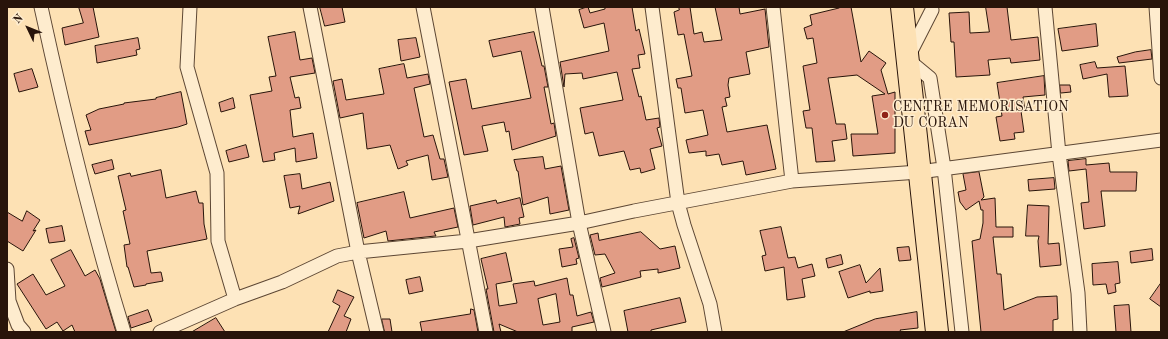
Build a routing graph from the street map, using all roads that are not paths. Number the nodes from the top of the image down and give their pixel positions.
1 (41, 7) edge
2 (190, 7) edge
3 (310, 7) edge
4 (423, 7) edge
5 (544, 7) edge
6 (652, 7) edge
7 (772, 7) edge
8 (902, 7) edge
9 (1045, 7) edge
10 (1156, 7) edge
11 (932, 10) dead end
12 (907, 59) junction
13 (1161, 78) edge
14 (1161, 140) edge
15 (1059, 154) junction
16 (944, 168) junction
17 (919, 172) junction
18 (792, 181) junction
19 (678, 203) junction
20 (579, 223) junction
21 (468, 240) junction
22 (358, 252) junction
23 (7, 269) edge
24 (235, 299) junction
25 (24, 332) edge
26 (124, 332) edge
27 (160, 332) edge
28 (377, 332) edge
29 (486, 332) edge
30 (604, 332) edge
31 (715, 332) edge
32 (937, 332) edge
33 (962, 332) edge
34 (1080, 332) edge

1 - 26 street
2 - 24 street
3 - 22 street
4 - 21 street
5 - 20 street
6 - 19 street
7 - 18 street
8 - 12 highway
9 - 15 street
10 - 13 street
11 - 12 street
12 - 16 street
12 - 17 highway
14 - 15 street
15 - 16 street
15 - 34 street
16 - 17 street
16 - 33 street
17 - 18 street
17 - 32 highway
18 - 19 street
19 - 20 street
19 - 31 street
20 - 21 street
20 - 30 street
21 - 22 street
21 - 29 street
22 - 24 street
22 - 28 street
23 - 25 street
24 - 27 street

